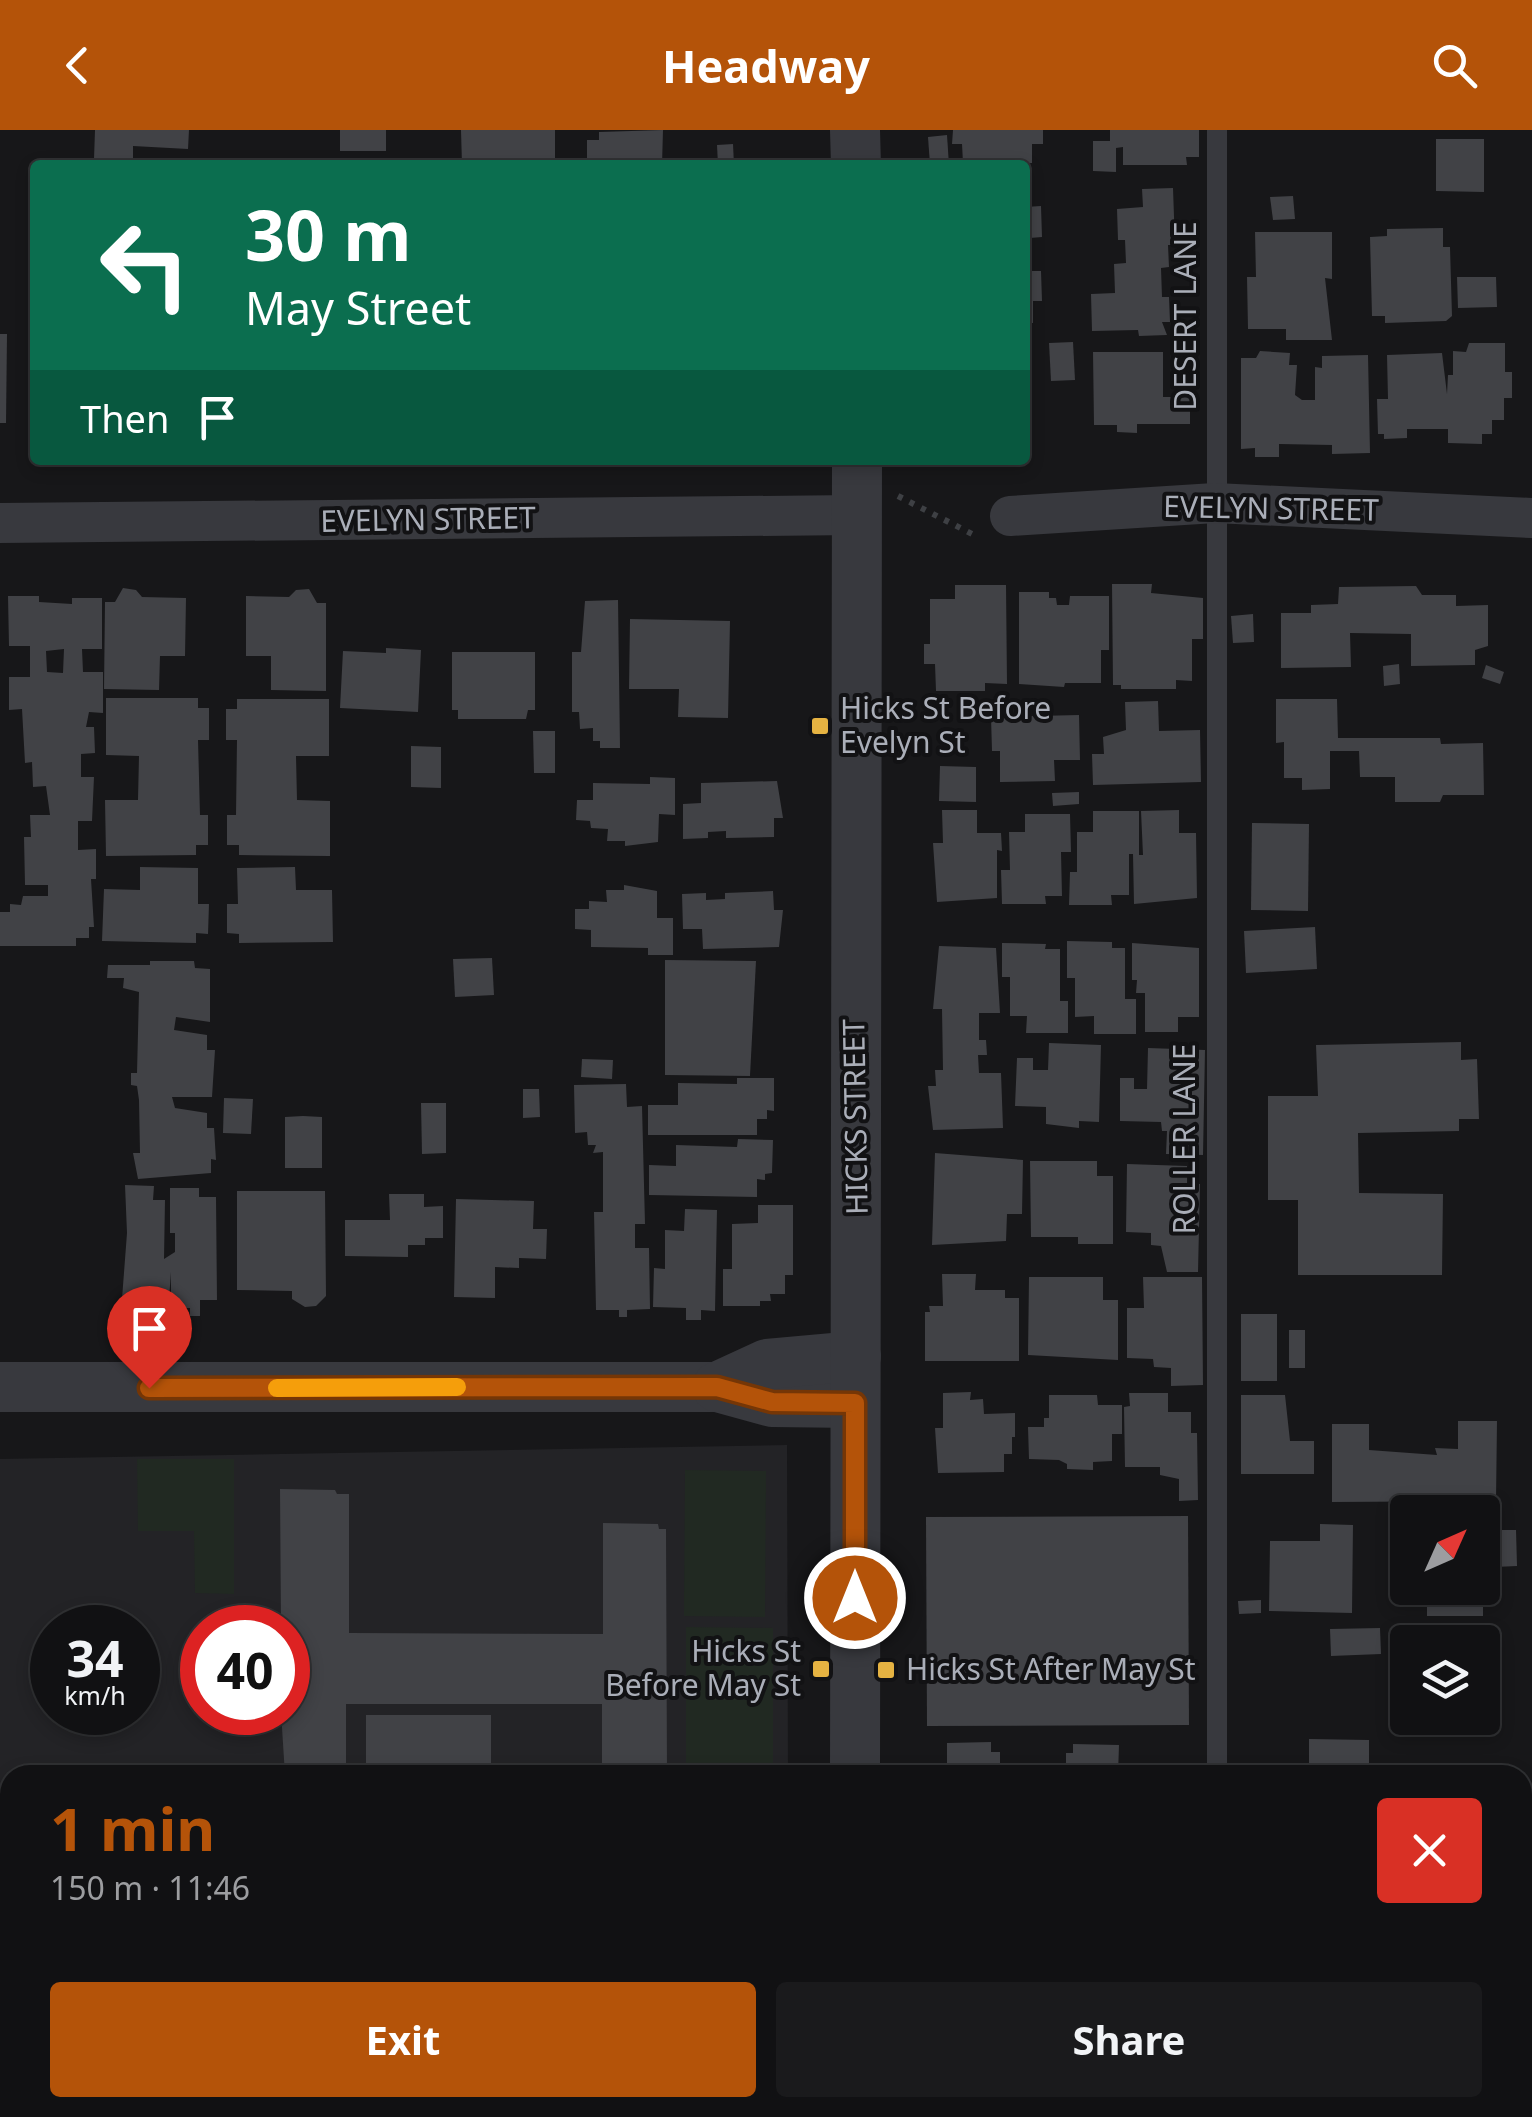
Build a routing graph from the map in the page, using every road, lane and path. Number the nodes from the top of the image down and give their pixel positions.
1 (856, 130) edge
2 (1216, 130) edge
3 (856, 160) edge
4 (866, 489) edge
5 (1215, 502) junction
6 (1010, 516) joint
7 (1532, 518) edge
8 (0, 522) edge
9 (856, 1380) junction
10 (0, 1388) edge
11 (855, 1765) edge
12 (1218, 1765) edge

1 - 3 street
2 - 5 lane, DESERT LANE
4 - 6 path
4 - 8 street, EVELYN STREET
4 - 9 street, HICKS STREET
5 - 6 street, EVELYN STREET
5 - 7 street, EVELYN STREET
5 - 12 lane, ROLLER LANE
9 - 10 street
9 - 11 street, HICKS STREET

